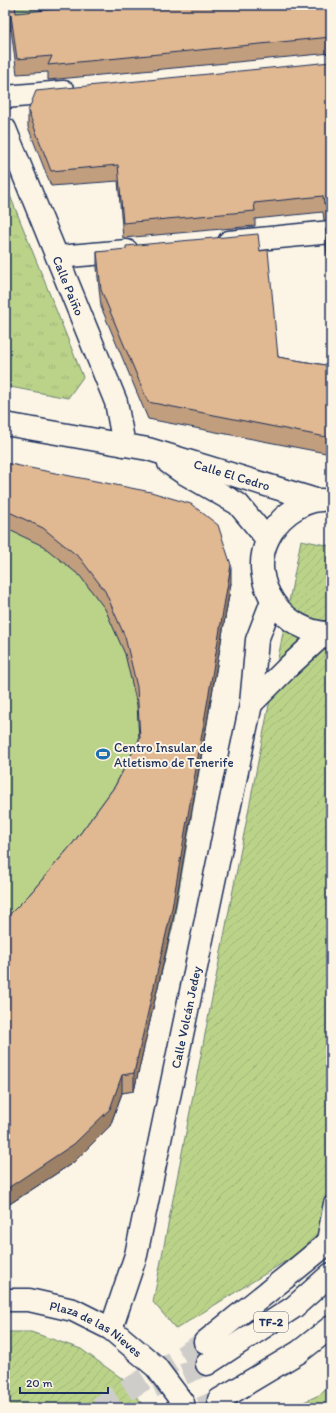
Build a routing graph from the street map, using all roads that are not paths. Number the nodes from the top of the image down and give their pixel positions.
1 (84, 90) edge
2 (5, 97) edge
3 (5, 129) edge
4 (331, 232) edge
5 (206, 244) edge
6 (144, 249) edge
7 (58, 257) junction
8 (5, 424) edge
9 (124, 445) junction
10 (148, 449) junction
11 (324, 500) edge
12 (267, 539) junction
13 (272, 601) junction
14 (328, 633) edge
15 (251, 704) junction
16 (331, 1203) edge
17 (327, 1242) edge
18 (331, 1274) edge
19 (5, 1300) edge
20 (331, 1327) edge
21 (111, 1329) junction
22 (205, 1342) tunnel mouth
23 (207, 1364) tunnel mouth
24 (220, 1400) tunnel mouth
25 (184, 1408) edge

1 - 2 main road
3 - 7 main road, Calle Paiño
4 - 5 main road
6 - 7 main road
7 - 9 main road, Calle Paiño
8 - 9 main road, Calle El Cedro
9 - 10 main road, Calle El Cedro
10 - 11 main road, Calle El Cedro
10 - 12 main road, Calle El Cedro
11 - 12 main road
12 - 13 main road
13 - 14 main road
13 - 15 main road, Calle Volcán Jedey
14 - 15 main road
15 - 21 main road, Calle Volcán Jedey
16 - 17 lane
17 - 22 main road
18 - 23 main road, TF-2
19 - 21 main road, Plaza de las Nieves
20 - 24 main road
21 - 25 main road, Plaza de las Nieves

